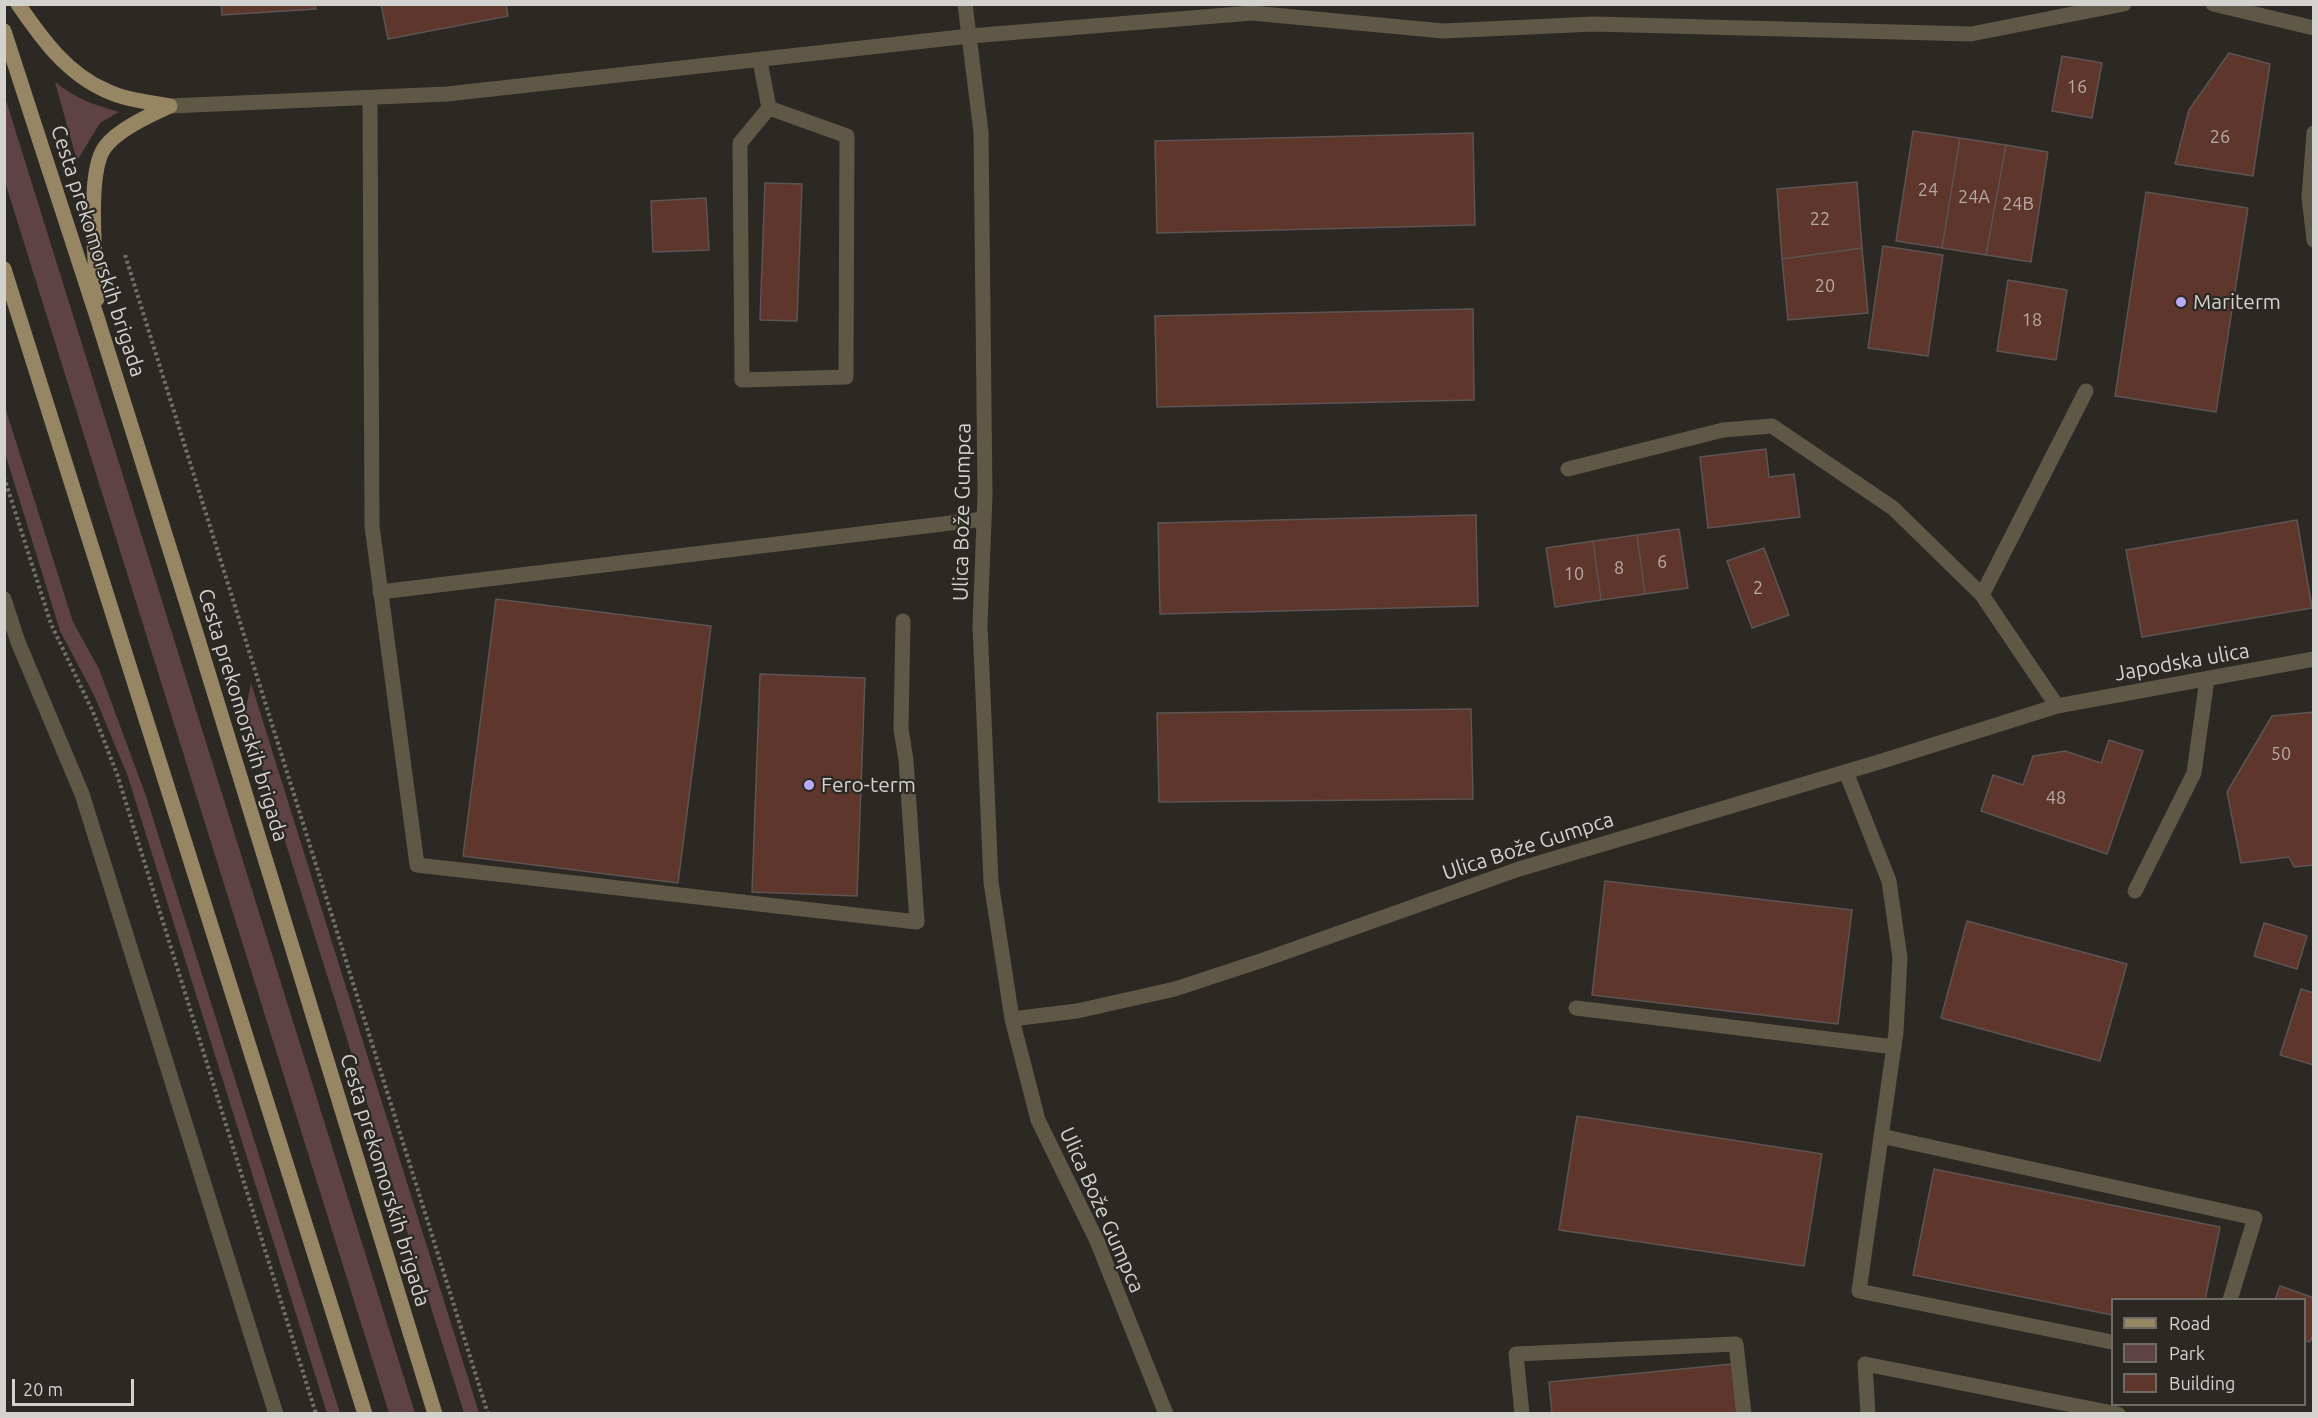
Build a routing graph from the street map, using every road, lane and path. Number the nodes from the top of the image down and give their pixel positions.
1 (18, 4) edge
2 (964, 4) edge
3 (2124, 4) edge
4 (2214, 4) edge
5 (2313, 28) edge
6 (4, 31) edge
7 (970, 36) junction
8 (760, 61) junction
9 (370, 98) junction
10 (170, 106) junction
11 (769, 108) junction
12 (2313, 133) edge
13 (2313, 240) edge
14 (123, 247) dead end
15 (4, 269) edge
16 (7, 283) edge
17 (97, 317) junction
18 (2086, 391) dead end
19 (1568, 469) dead end
20 (4, 477) edge
21 (984, 519) junction
22 (380, 592) junction
23 (1982, 595) junction
24 (4, 599) edge
25 (903, 621) dead end
26 (2313, 659) edge
27 (2207, 679) junction
28 (2057, 706) junction
29 (1846, 772) junction
30 (2135, 891) dead end
31 (1576, 1008) dead end
32 (1012, 1019) junction
33 (1894, 1047) junction
34 (1881, 1136) junction
35 (2230, 1298) edge
36 (2111, 1342) edge
37 (276, 1413) edge
38 (316, 1413) edge
39 (365, 1413) edge
40 (435, 1413) edge
41 (488, 1413) edge
42 (1166, 1413) edge
43 (1522, 1413) edge
44 (1744, 1413) edge
45 (1868, 1413) edge
46 (2118, 1413) edge

1 - 10 main road
2 - 7 street, Ulica Bože Gumpca
3 - 7 street
4 - 5 street
6 - 17 main road, Cesta prekomorskih brigada
7 - 8 street
7 - 21 street, Ulica Bože Gumpca
8 - 9 street
8 - 11 street
9 - 10 street
9 - 22 street
10 - 17 main road
11 - 11 street
12 - 13 street
14 - 41 path
15 - 16 main road
16 - 39 main road
17 - 40 main road, Cesta prekomorskih brigada
18 - 23 street
19 - 23 street
20 - 38 path
21 - 22 street
21 - 32 street, Ulica Bože Gumpca
22 - 25 street
23 - 28 street
24 - 37 street
26 - 27 street, Japodska ulica
27 - 28 street, Japodska ulica
27 - 30 street
28 - 29 street, Ulica Bože Gumpca
29 - 32 street, Ulica Bože Gumpca
29 - 33 street
31 - 33 street
32 - 42 street, Ulica Bože Gumpca
33 - 34 street
34 - 35 street
34 - 36 street
43 - 44 street
45 - 46 street

